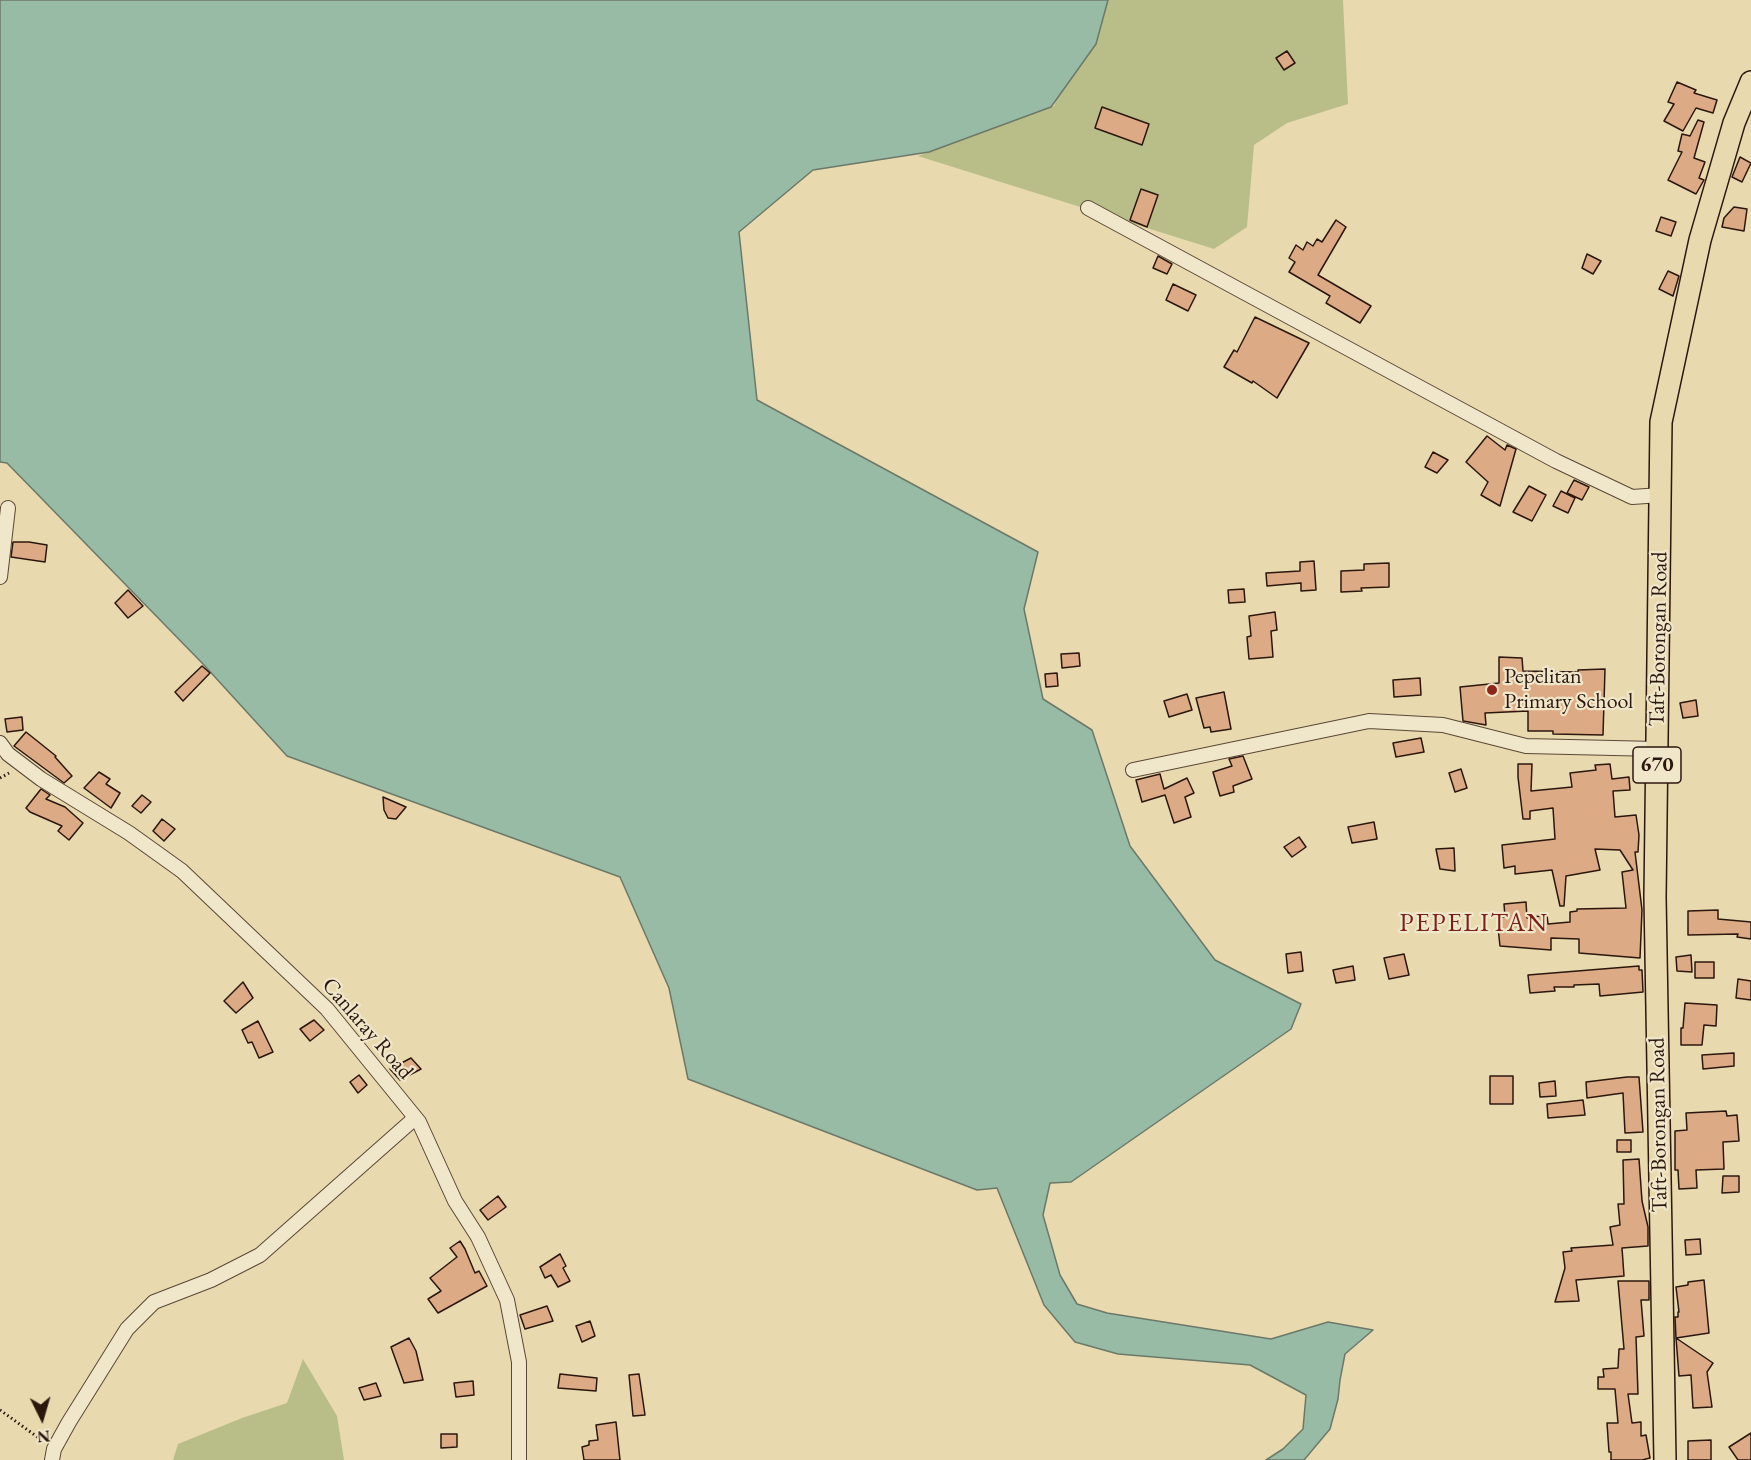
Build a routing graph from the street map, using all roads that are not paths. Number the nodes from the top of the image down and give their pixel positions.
1 (1751, 82) edge
2 (1088, 208) dead end
3 (1661, 495) junction
4 (8, 508) dead end
5 (0, 577) edge
6 (0, 744) edge
7 (1657, 749) junction
8 (1133, 770) dead end
9 (415, 1118) junction
10 (53, 1455) edge
11 (519, 1460) edge
12 (1665, 1460) edge

1 - 3 main road, Taft-Borongan Road / 670
2 - 3 street
3 - 7 main road, Taft-Borongan Road / 670
4 - 5 street
6 - 9 street, Canlaray Road
7 - 8 street
7 - 12 main road, Taft-Borongan Road / 670
9 - 10 street
9 - 11 street, Canlaray Road

